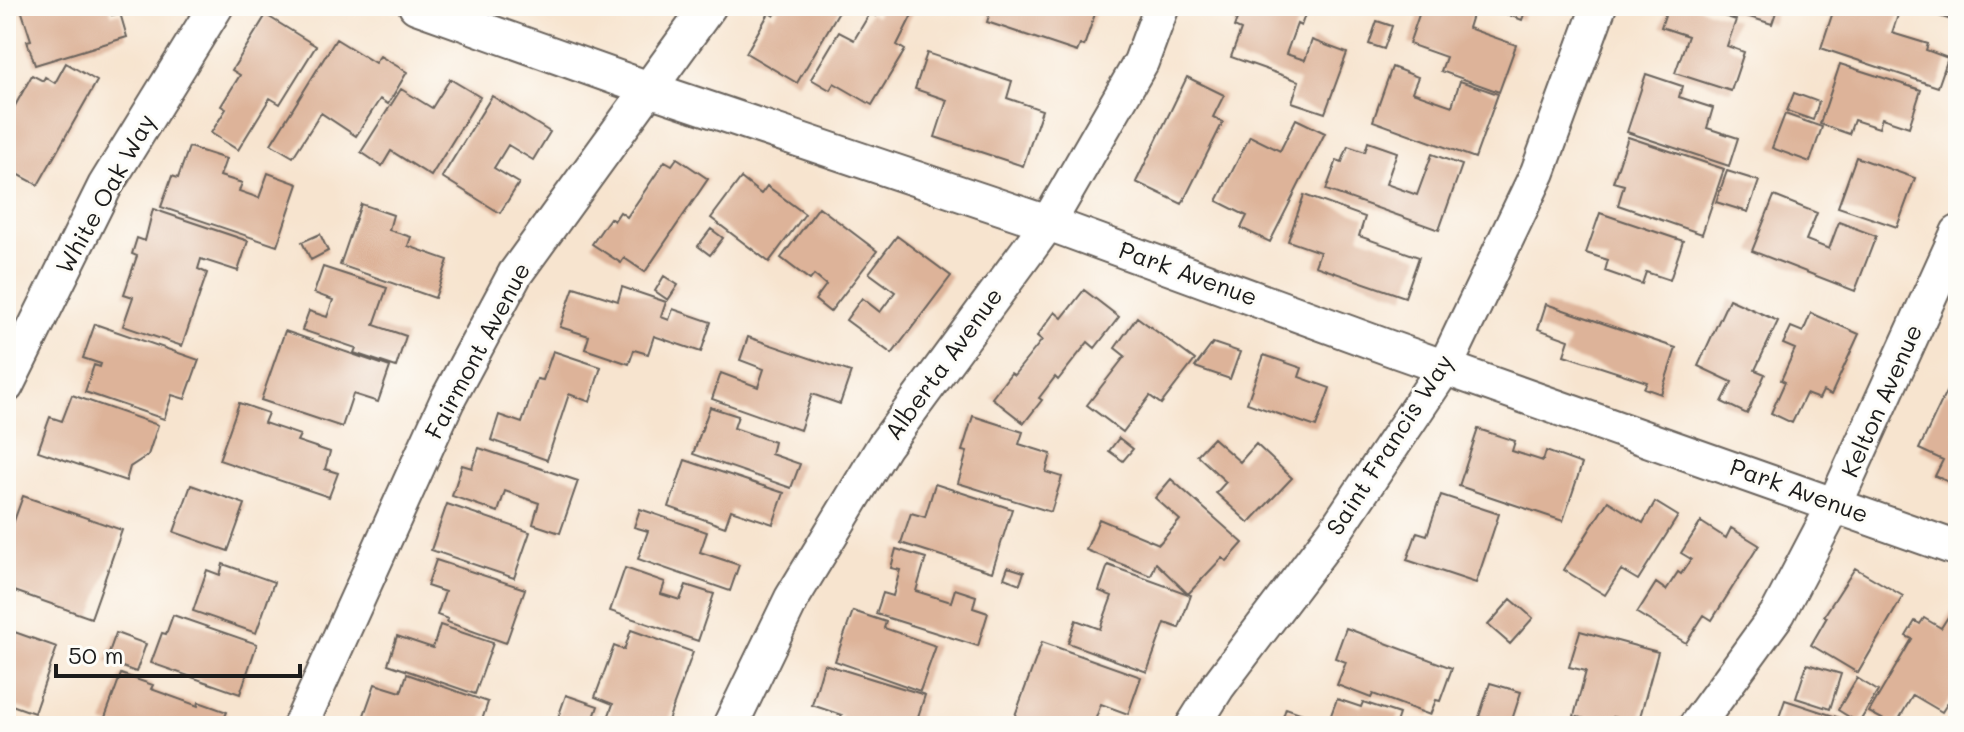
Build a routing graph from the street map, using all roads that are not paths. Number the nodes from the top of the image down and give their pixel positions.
1 (216, 6) edge
2 (416, 6) edge
3 (709, 6) edge
4 (1162, 6) edge
5 (1599, 6) edge
6 (649, 89) junction
7 (1048, 223) junction
8 (1958, 233) edge
9 (1445, 367) junction
10 (6, 386) edge
11 (1835, 504) junction
12 (1958, 549) edge
13 (300, 726) edge
14 (730, 726) edge
15 (1193, 726) edge
16 (1696, 726) edge

1 - 10 street, White Oak Way
2 - 6 street, Park Avenue
3 - 6 street, Fairmont Avenue
4 - 7 street, Alberta Avenue
5 - 9 street, Saint Francis Way
6 - 7 street, Park Avenue
6 - 13 street, Fairmont Avenue
7 - 9 street, Park Avenue
7 - 14 street, Alberta Avenue
8 - 11 street, Kelton Avenue
9 - 11 street, Park Avenue
9 - 15 street, Saint Francis Way
11 - 12 street, Park Avenue
11 - 16 street, Kelton Avenue

